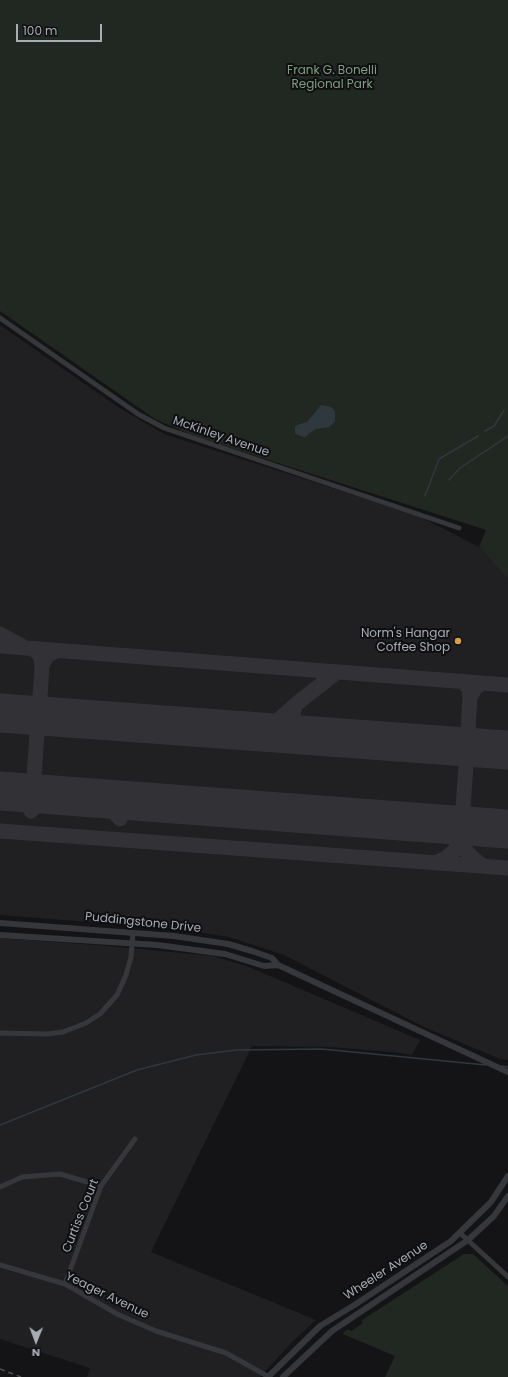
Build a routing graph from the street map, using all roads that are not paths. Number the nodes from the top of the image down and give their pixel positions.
1 (0, 318) edge
2 (459, 528) dead end
3 (0, 923) edge
4 (133, 932) junction
5 (0, 935) edge
6 (132, 944) junction
7 (278, 965) junction
8 (0, 1033) edge
9 (507, 1072) edge
10 (135, 1139) dead end
11 (508, 1176) edge
12 (101, 1186) junction
13 (0, 1188) edge
14 (508, 1196) edge
15 (460, 1233) junction
16 (468, 1240) junction
17 (0, 1265) edge
18 (508, 1277) edge
19 (65, 1284) junction
20 (268, 1377) edge
21 (283, 1377) edge

1 - 2 street, McKinley Avenue
3 - 4 street, Puddingstone Drive
4 - 6 street
4 - 7 street, Puddingstone Drive
5 - 6 street, Puddingstone Drive
6 - 7 street, Puddingstone Drive
6 - 8 street
7 - 9 street, Puddingstone Drive
10 - 12 street, Curtiss Court
11 - 15 street, Wheeler Avenue
12 - 13 street
12 - 19 street, Curtiss Court
14 - 16 street, Wheeler Avenue
15 - 16 street
15 - 20 street, Wheeler Avenue
16 - 18 street
16 - 21 street, Wheeler Avenue
17 - 19 street, Yeager Avenue
19 - 20 street, Yeager Avenue

